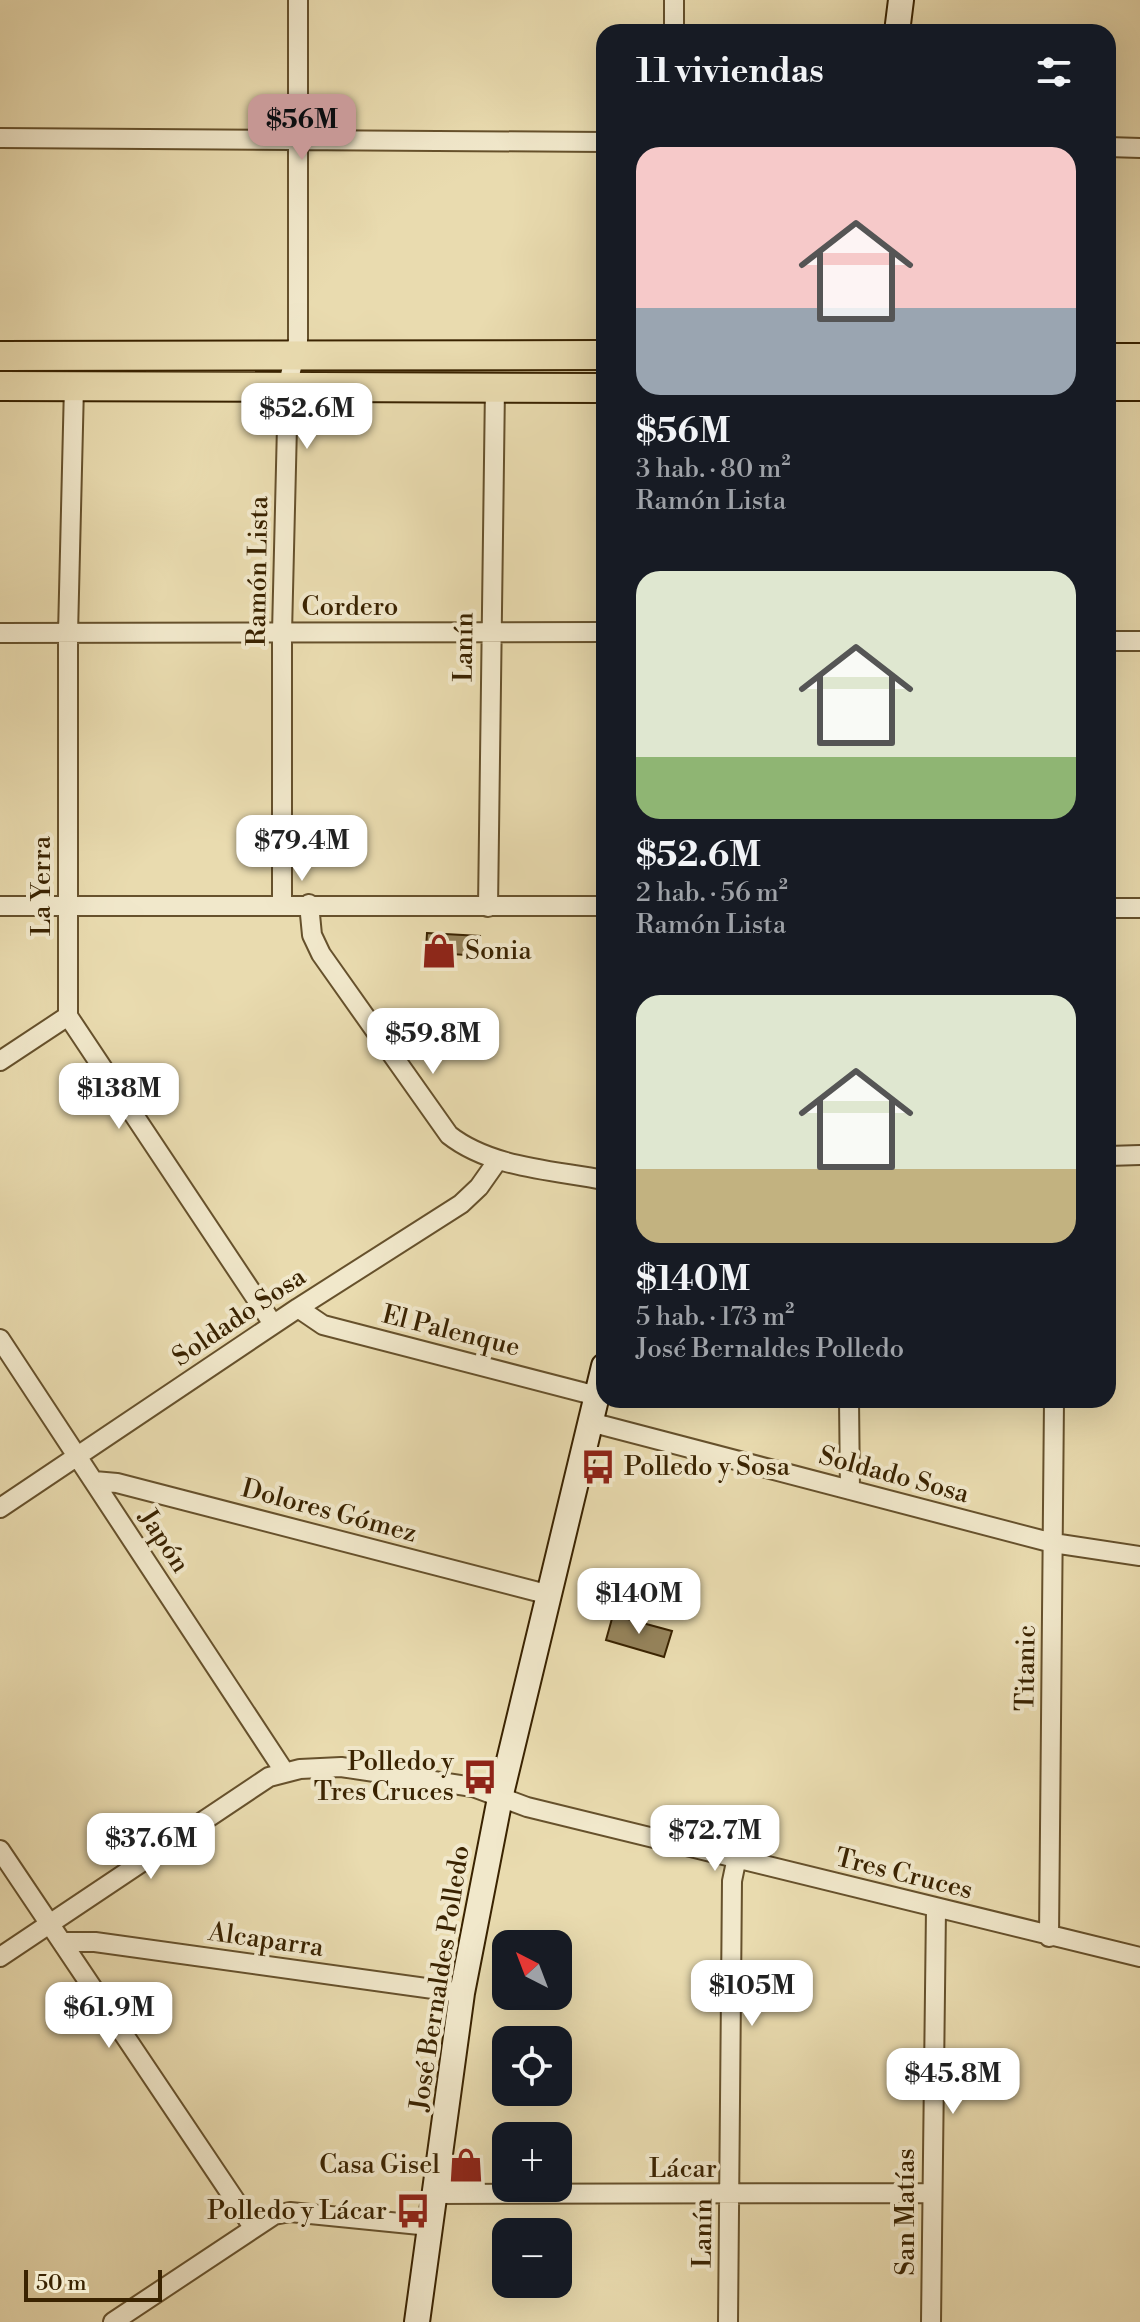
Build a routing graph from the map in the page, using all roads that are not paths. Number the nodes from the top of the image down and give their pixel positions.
1 (298, 0) edge
2 (674, 0) edge
3 (901, 0) edge
4 (674, 24) edge
5 (898, 24) edge
6 (0, 138) edge
7 (299, 141) junction
8 (596, 142) edge
9 (1116, 147) edge
10 (1140, 148) edge
11 (297, 355) junction
12 (596, 355) edge
13 (0, 356) edge
14 (1116, 358) edge
15 (1140, 358) edge
16 (288, 384) junction
17 (0, 386) edge
18 (74, 386) junction
19 (1116, 386) edge
20 (1140, 386) edge
21 (495, 387) junction
22 (596, 388) edge
23 (490, 631) junction
24 (596, 632) edge
25 (0, 633) edge
26 (282, 633) junction
27 (68, 634) junction
28 (1116, 641) edge
29 (1140, 641) edge
30 (282, 904) junction
31 (309, 904) junction
32 (0, 906) edge
33 (68, 906) junction
34 (596, 906) edge
35 (488, 907) junction
36 (1116, 908) edge
37 (1140, 908) edge
38 (68, 1016) junction
39 (0, 1061) edge
40 (1140, 1155) edge
41 (1116, 1156) edge
42 (498, 1160) junction
43 (596, 1178) edge
44 (298, 1308) junction
45 (273, 1324) junction
46 (0, 1339) edge
47 (596, 1396) edge
48 (596, 1400) edge
49 (849, 1408) edge
50 (1054, 1408) edge
51 (590, 1422) junction
52 (78, 1456) junction
53 (94, 1481) junction
54 (850, 1490) junction
55 (0, 1508) edge
56 (1053, 1543) junction
57 (1140, 1556) edge
58 (550, 1595) junction
59 (284, 1771) junction
60 (500, 1798) junction
61 (0, 1850) edge
62 (737, 1857) junction
63 (936, 1909) junction
64 (49, 1924) junction
65 (1049, 1937) junction
66 (62, 1942) junction
67 (0, 1957) edge
68 (1140, 1957) edge
69 (462, 1993) junction
70 (932, 2193) junction
71 (434, 2194) junction
72 (729, 2195) junction
73 (430, 2226) junction
74 (253, 2227) junction
75 (113, 2322) edge
76 (417, 2322) edge
77 (728, 2322) edge
78 (931, 2322) edge

1 - 7 street, Ramón Lista
2 - 4 street
3 - 5 main road
6 - 7 street
7 - 8 street
7 - 11 street, Ramón Lista
9 - 10 street
11 - 12 main road
11 - 13 main road
11 - 16 street, Ramón Lista
14 - 15 main road
16 - 18 main road
16 - 21 main road
16 - 26 street, Ramón Lista
17 - 18 main road
18 - 27 street, La Yerra
19 - 20 main road
21 - 22 main road
21 - 23 street, Lanín
23 - 24 street, Cordero
23 - 26 street, Cordero
23 - 35 street, Lanín
25 - 27 street, Cordero
26 - 27 street, Cordero
26 - 30 street, Ramón Lista
27 - 33 street, La Yerra
28 - 29 street
30 - 31 street
30 - 33 street
31 - 35 street
31 - 42 street
32 - 33 street
33 - 38 street, La Yerra
34 - 35 street
36 - 37 street
38 - 39 street
38 - 45 street
40 - 41 street
42 - 43 street
42 - 44 street, Soldado Sosa
44 - 45 street, Soldado Sosa
44 - 47 street, El Palenque
45 - 52 street, Soldado Sosa
46 - 52 street, Japón
48 - 51 main road, José Bernaldes Polledo
49 - 54 street
50 - 56 street, Titanic
51 - 54 street, Soldado Sosa
51 - 58 main road, José Bernaldes Polledo
52 - 53 street, Japón
52 - 55 street, Soldado Sosa
53 - 58 street, Dolores Gómez
53 - 59 street, Japón
54 - 56 street, Soldado Sosa
56 - 57 street, Soldado Sosa
56 - 65 street, Titanic
58 - 60 main road, José Bernaldes Polledo
59 - 60 street, Tres Cruces
59 - 64 street, Tres Cruces
60 - 62 street, Tres Cruces
60 - 69 main road, José Bernaldes Polledo
61 - 64 street
62 - 63 street, Tres Cruces
62 - 72 street, Lanín
63 - 65 street, Tres Cruces
63 - 70 street, San Matías
64 - 66 street
64 - 67 street, Tres Cruces
65 - 68 street, Tres Cruces
66 - 69 street, Alcaparra
66 - 74 street
69 - 71 main road, José Bernaldes Polledo
70 - 72 street, Lácar
70 - 78 street, San Matías
71 - 72 street, Lácar
71 - 73 main road, José Bernaldes Polledo
72 - 77 street, Lanín
73 - 74 street
73 - 76 main road, José Bernaldes Polledo
74 - 75 street

